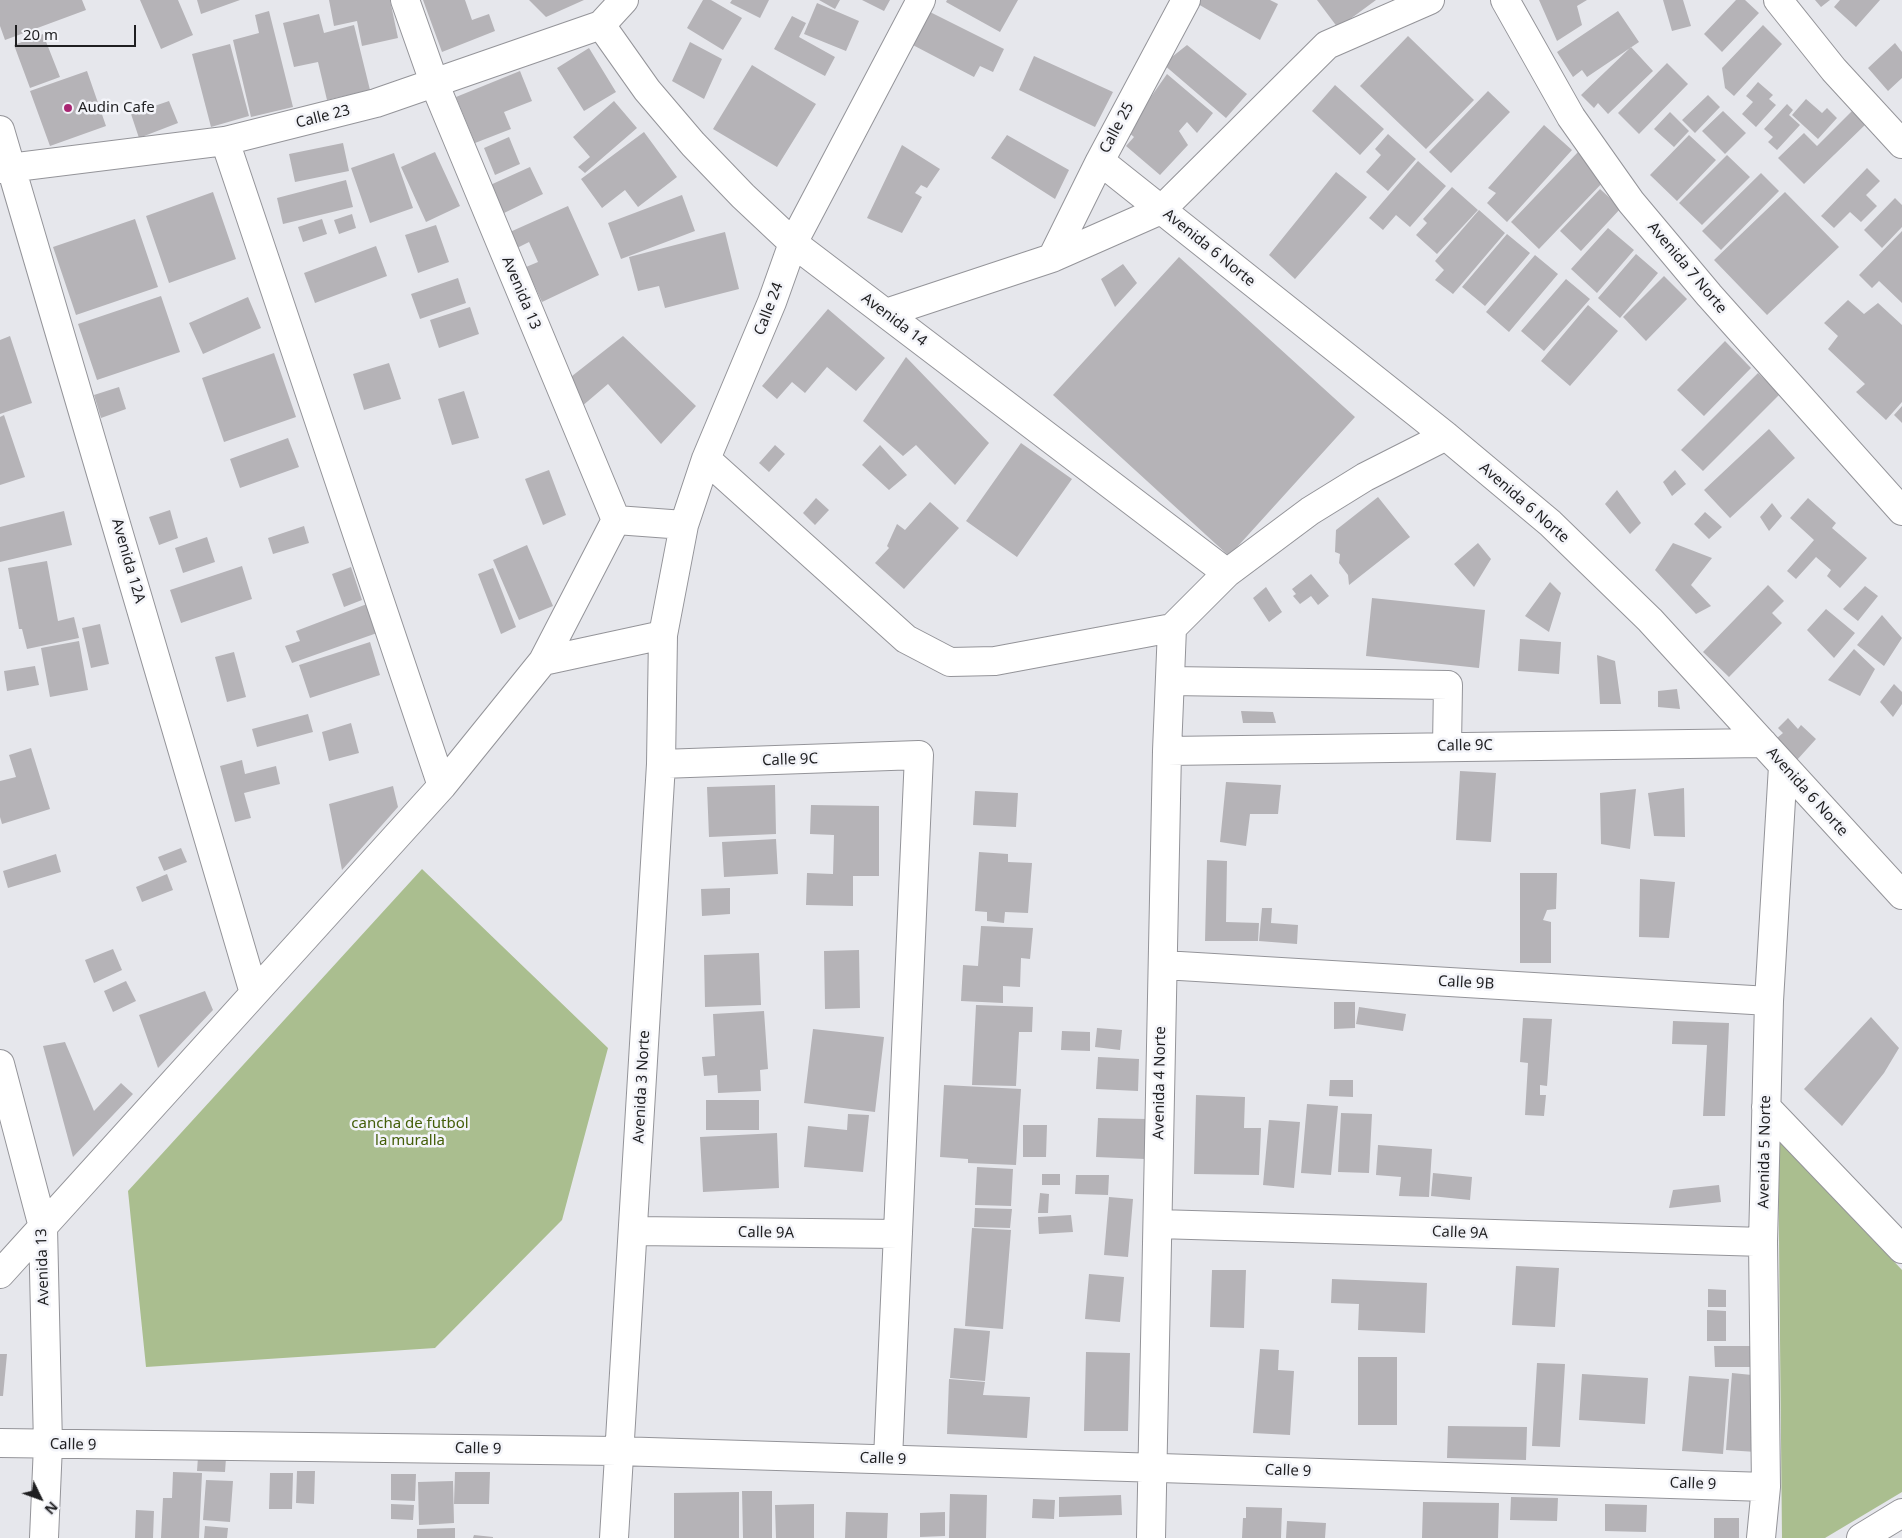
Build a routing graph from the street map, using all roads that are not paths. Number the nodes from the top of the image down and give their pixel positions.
1 (405, 0) edge
2 (624, 0) edge
3 (921, 0) edge
4 (1186, 0) edge
5 (1430, 0) edge
6 (1505, 0) edge
7 (1778, 0) edge
8 (601, 25) junction
9 (435, 85) junction
10 (0, 130) edge
11 (225, 142) junction
12 (1902, 144) edge
13 (1100, 161) junction
14 (6, 168) edge
15 (1161, 210) junction
16 (793, 242) junction
17 (1052, 258) junction
18 (886, 313) junction
19 (1446, 436) junction
20 (706, 459) junction
21 (1902, 511) edge
22 (616, 520) junction
23 (684, 525) junction
24 (1227, 573) junction
25 (1172, 628) junction
26 (663, 635) junction
27 (544, 661) junction
28 (1170, 681) junction
29 (1764, 743) junction
30 (1447, 746) junction
31 (1167, 751) junction
32 (661, 764) junction
33 (1783, 766) junction
34 (442, 786) junction
35 (1902, 895) edge
36 (1163, 965) junction
37 (254, 993) junction
38 (1769, 1001) junction
39 (0, 1064) edge
40 (1766, 1107) junction
41 (1158, 1224) junction
42 (43, 1227) junction
43 (634, 1231) junction
44 (898, 1234) junction
45 (1763, 1242) junction
46 (1902, 1250) edge
47 (0, 1274) edge
48 (0, 1443) edge
49 (48, 1445) junction
50 (617, 1451) junction
51 (888, 1459) junction
52 (1152, 1467) junction
53 (1766, 1487) junction
54 (1902, 1512) edge
55 (44, 1538) edge
56 (614, 1538) edge
57 (1151, 1538) edge
58 (1761, 1538) edge
59 (1861, 1538) edge

1 - 9 street, Avenida 13
2 - 8 street, Calle 23
3 - 16 street, Calle 24
4 - 13 street, Calle 25
5 - 15 street
6 - 21 street, Avenida 7 Norte
7 - 12 street
8 - 9 street, Calle 23
8 - 16 street, Avenida 14
9 - 11 street, Calle 23
9 - 22 street, Avenida 13
10 - 14 street, Avenida 12A
11 - 14 street, Calle 23
11 - 34 street
13 - 15 street, Avenida 6 Norte
13 - 17 street, Calle 25
14 - 37 street, Avenida 12A
15 - 17 street
15 - 19 street, Avenida 6 Norte
16 - 18 street, Avenida 14
16 - 20 street, Calle 24
17 - 18 street
18 - 24 street, Avenida 14
19 - 24 street
19 - 29 street, Avenida 6 Norte
20 - 23 street, Calle 24
20 - 25 street
22 - 23 street
22 - 27 street
23 - 26 street, Calle 24
24 - 25 street
25 - 28 street, Avenida 4 Norte
26 - 27 street
26 - 32 street, Avenida 3 Norte
27 - 34 street
28 - 30 street
28 - 31 street, Avenida 4 Norte
29 - 30 street, Calle 9C
29 - 33 street, Avenida 6 Norte
30 - 31 street, Calle 9C
31 - 36 street, Avenida 4 Norte
32 - 43 street, Avenida 3 Norte
32 - 44 street, Calle 9C
33 - 35 street, Avenida 6 Norte
33 - 38 street, Avenida 5 Norte
34 - 37 street
36 - 38 street, Calle 9B
36 - 41 street, Avenida 4 Norte
37 - 42 street
38 - 40 street, Avenida 5 Norte
39 - 42 street, Avenida 13
40 - 45 street, Avenida 5 Norte
40 - 46 street
41 - 45 street, Calle 9A
41 - 52 street, Avenida 4 Norte
42 - 47 street
42 - 49 street, Avenida 13
43 - 44 street, Calle 9A
43 - 50 street, Avenida 3 Norte
44 - 51 street
45 - 53 street, Avenida 5 Norte
48 - 49 street, Calle 9
49 - 50 street, Calle 9
49 - 55 street, Avenida 13
50 - 51 street, Calle 9
50 - 56 street, Avenida 3 Norte
51 - 52 street, Calle 9
52 - 53 street, Calle 9
52 - 57 street, Avenida 4 Norte
53 - 58 street, Avenida 5 Norte
54 - 59 street

